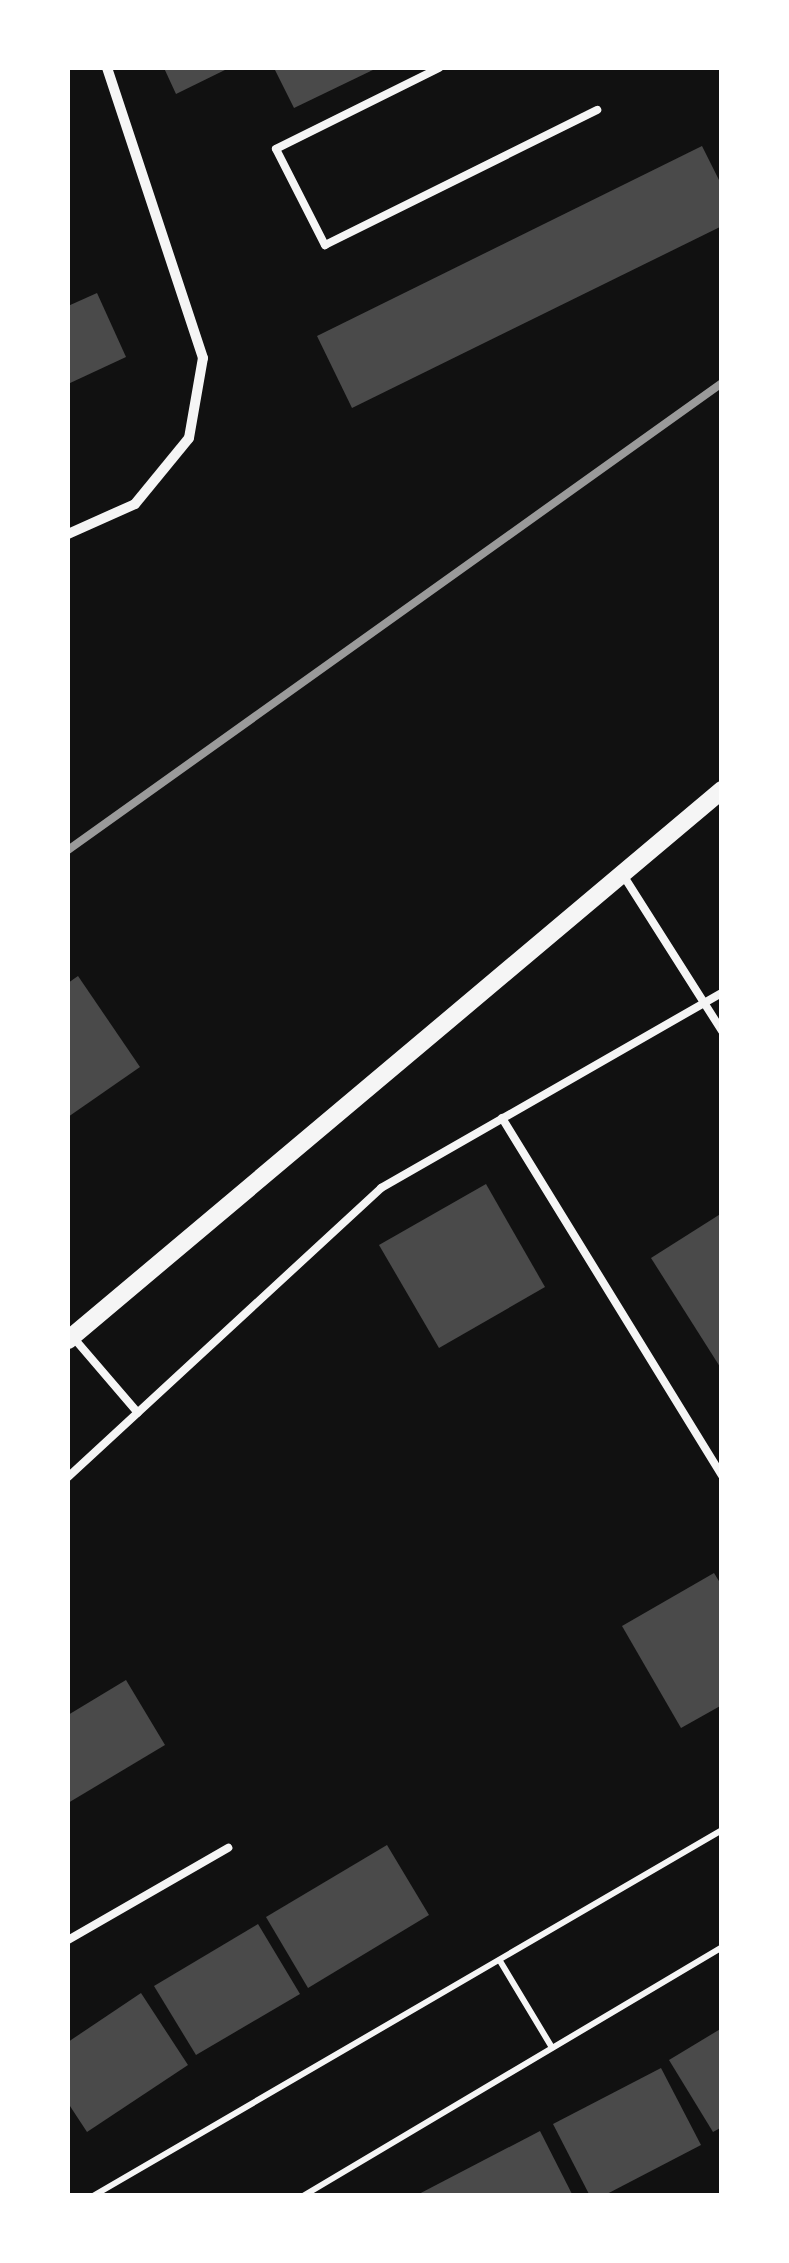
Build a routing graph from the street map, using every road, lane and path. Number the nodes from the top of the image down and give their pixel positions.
1 (106, 68) edge
2 (439, 68) edge
3 (597, 110) dead end
4 (68, 534) edge
5 (722, 790) edge
6 (623, 875) junction
7 (722, 993) edge
8 (705, 1002) junction
9 (722, 1031) edge
10 (502, 1118) junction
11 (70, 1338) edge
12 (138, 1412) junction
13 (722, 1476) edge
14 (68, 1477) edge
15 (722, 1830) edge
16 (228, 1848) dead end
17 (68, 1940) edge
18 (722, 1947) edge
19 (500, 1961) junction
20 (551, 2046) junction
21 (93, 2196) edge
22 (303, 2196) edge

1 - 4 street
2 - 3 lane
5 - 6 street
6 - 8 lane
6 - 11 street
7 - 8 lane
8 - 9 lane
8 - 10 lane
10 - 12 lane
10 - 13 lane
11 - 12 lane
12 - 14 lane
15 - 19 path
16 - 17 lane
18 - 20 path
19 - 20 path
19 - 21 path
20 - 22 path

